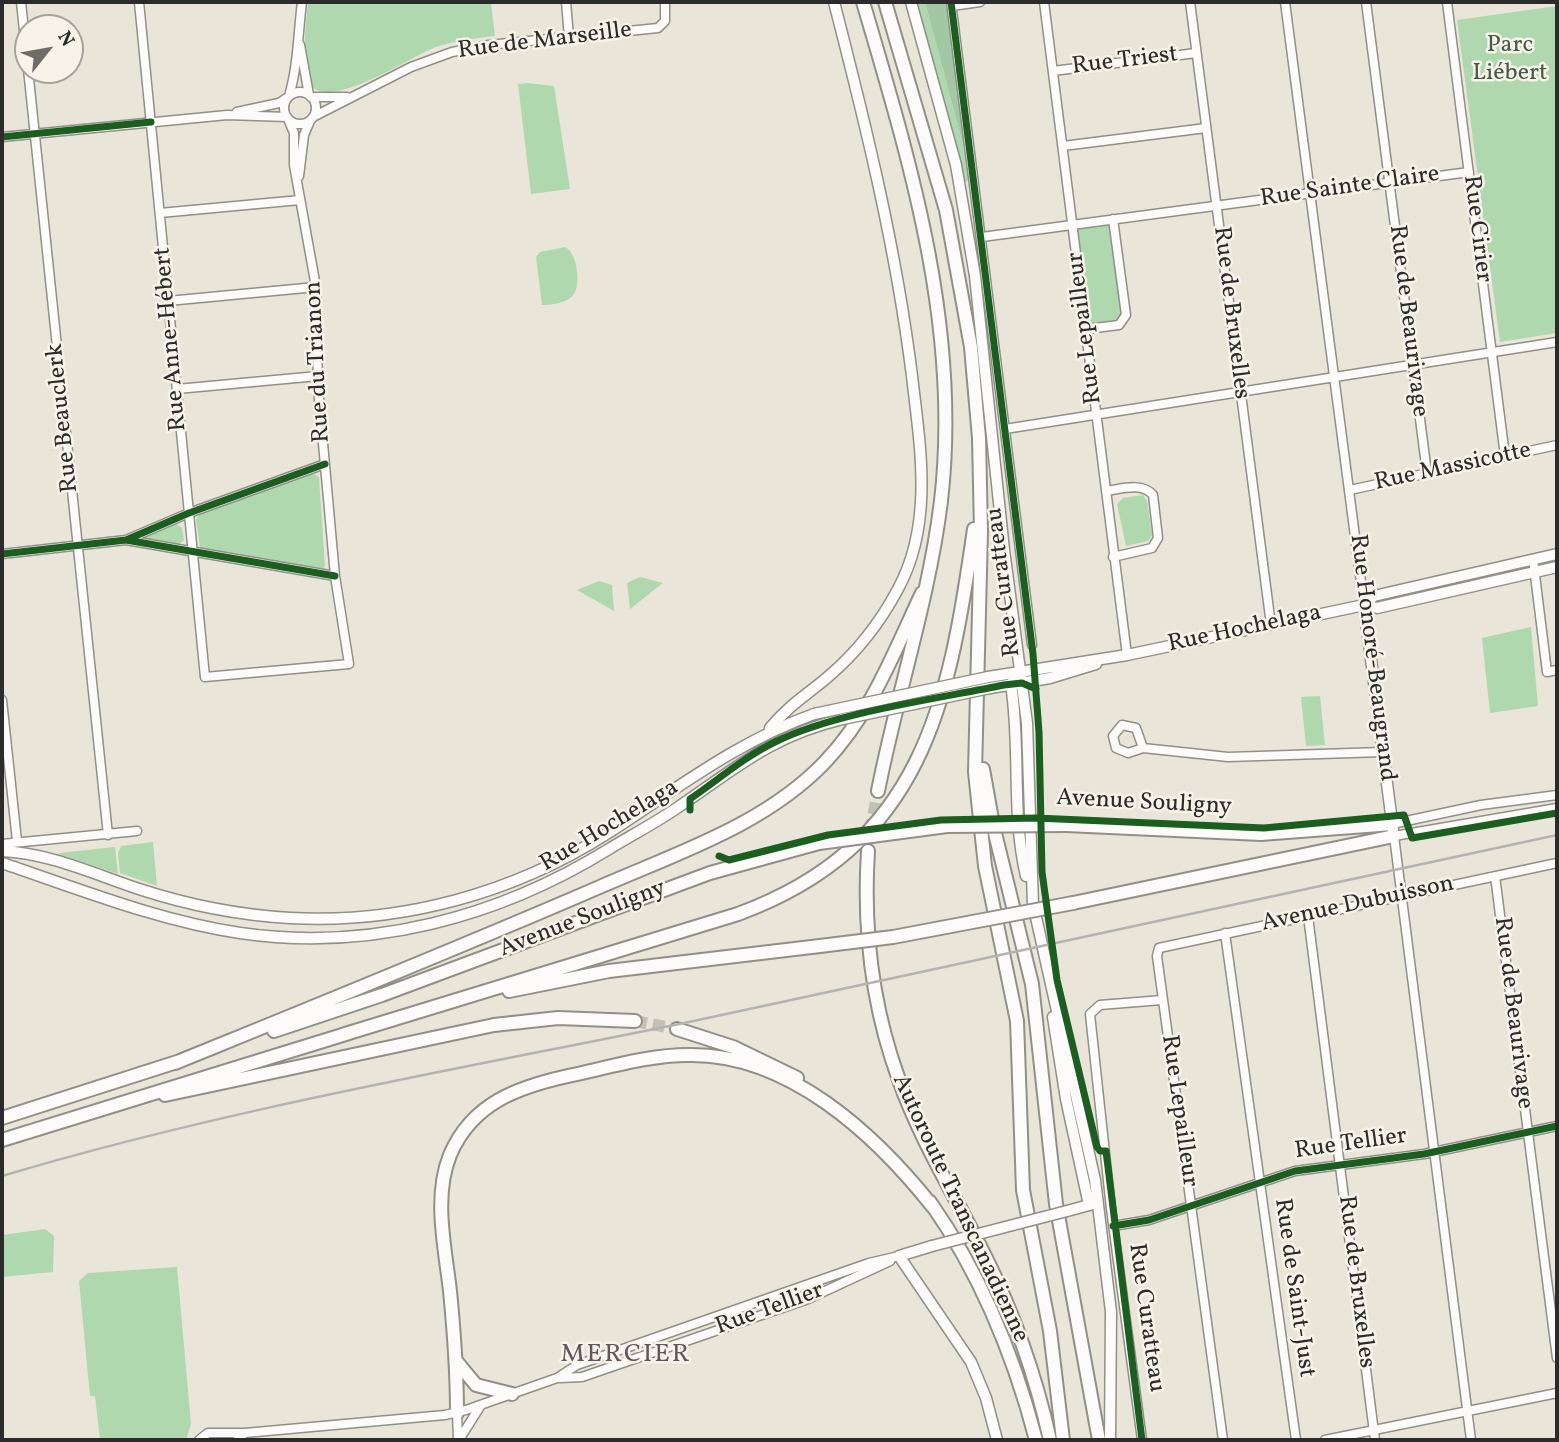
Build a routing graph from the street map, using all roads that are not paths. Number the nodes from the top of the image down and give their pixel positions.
1 (21, 2) edge
2 (139, 2) edge
3 (302, 2) edge
4 (566, 2) edge
5 (665, 2) edge
6 (834, 2) edge
7 (861, 2) edge
8 (885, 2) edge
9 (911, 2) edge
10 (980, 2) edge
11 (1044, 2) edge
12 (1189, 2) edge
13 (1285, 2) edge
14 (1366, 2) edge
15 (1447, 2) edge
16 (952, 4) edge
17 (299, 28) junction
18 (569, 37) junction
19 (1196, 53) junction
20 (1053, 71) junction
21 (310, 96) junction
22 (289, 97) junction
23 (353, 97) junction
24 (227, 114) junction
25 (288, 118) junction
26 (312, 118) junction
27 (150, 122) junction
28 (1206, 128) junction
29 (34, 134) junction
30 (2, 137) edge
31 (1063, 146) junction
32 (1469, 172) junction
33 (1389, 182) junction
34 (299, 186) junction
35 (1310, 193) junction
36 (300, 200) junction
37 (1216, 205) junction
38 (160, 213) junction
39 (1113, 219) junction
40 (1074, 225) junction
41 (982, 237) junction
42 (316, 288) junction
43 (168, 301) junction
44 (1087, 329) junction
45 (1557, 342) edge
46 (1492, 353) junction
47 (1413, 364) junction
48 (318, 376) junction
49 (1335, 377) junction
50 (177, 389) junction
51 (1241, 391) junction
52 (1096, 413) junction
53 (1005, 429) junction
54 (1557, 445) edge
55 (1504, 456) junction
56 (325, 464) junction
57 (1427, 474) junction
58 (1350, 490) junction
59 (980, 491) junction
60 (1106, 491) junction
61 (189, 513) junction
62 (126, 540) junction
63 (78, 545) junction
64 (192, 553) junction
65 (2, 554) edge
66 (1557, 554) edge
67 (1113, 557) junction
68 (1532, 559) junction
69 (1557, 567) edge
70 (1535, 572) junction
71 (1468, 573) junction
72 (335, 576) junction
73 (1471, 586) junction
74 (922, 593) junction
75 (1364, 605) junction
76 (1271, 625) junction
77 (1032, 645) dead end
78 (1127, 655) junction
79 (349, 664) joint
80 (977, 667) junction
81 (1557, 670) edge
82 (1021, 671) junction
83 (989, 683) junction
84 (1016, 683) junction
85 (806, 695) junction
86 (2, 700) edge
87 (803, 718) junction
88 (805, 729) junction
89 (768, 731) junction
90 (1143, 748) dead end
91 (1382, 752) junction
92 (878, 791) tunnel mouth
93 (1557, 795) edge
94 (1557, 808) edge
95 (1393, 830) junction
96 (137, 831) dead end
97 (108, 835) junction
98 (17, 841) junction
99 (2, 844) edge
100 (2, 851) edge
101 (869, 851) dead end
102 (2, 863) edge
103 (1557, 863) edge
104 (1495, 876) junction
105 (1401, 897) junction
106 (1308, 916) junction
107 (1225, 933) junction
108 (1159, 948) joint
109 (1163, 1000) junction
110 (635, 1021) tunnel mouth
111 (677, 1029) tunnel mouth
112 (342, 1035) junction
113 (175, 1063) junction
114 (120, 1103) junction
115 (2, 1118) edge
116 (1557, 1126) edge
117 (1527, 1133) junction
118 (2, 1140) edge
119 (1434, 1152) junction
120 (1339, 1164) junction
121 (1258, 1183) junction
122 (1093, 1204) junction
123 (1191, 1206) junction
124 (933, 1207) junction
125 (1113, 1226) junction
126 (899, 1256) junction
127 (1557, 1359) edge
128 (457, 1362) junction
129 (557, 1378) junction
130 (1557, 1393) edge
131 (512, 1394) junction
132 (481, 1405) junction
133 (1467, 1410) junction
134 (457, 1413) junction
135 (1374, 1429) junction
136 (245, 1433) junction
137 (199, 1440) edge
138 (237, 1440) edge
139 (458, 1440) edge
140 (997, 1440) edge
141 (1037, 1440) edge
142 (1050, 1440) edge
143 (1063, 1440) edge
144 (1099, 1440) edge
145 (1110, 1440) edge
146 (1142, 1440) edge
147 (1223, 1440) edge
148 (1296, 1440) edge
149 (1325, 1440) edge
150 (1376, 1440) edge
151 (1471, 1440) edge

1 - 29 street, Rue Beauclerk
2 - 27 street, Rue Anne-Hébert
3 - 17 street
4 - 18 street
5 - 18 street, Rue de Marseille
6 - 85 main road
7 - 74 highway
8 - 59 highway, Autoroute Transcanadienne
9 - 82 main road, Rue Curatteau
10 - 16 street
11 - 20 street, Rue Lepailleur
12 - 19 street, Rue de Bruxelles
13 - 35 street, Rue Honoré-Beaugrand
14 - 33 street, Rue de Beaurivage
15 - 32 street, Rue Cirier
16 - 41 street, Rue Curatteau
17 - 21 street
17 - 22 street
18 - 23 street, Rue de Marseille
19 - 20 street, Rue Triest
19 - 28 street, Rue de Bruxelles
20 - 31 street, Rue Lepailleur
21 - 22 street
21 - 23 street, Rue de Marseille
21 - 26 street
22 - 24 street
22 - 25 street
23 - 26 street, Rue de Marseille
24 - 25 street
24 - 27 street
25 - 26 street
25 - 34 street, Rue du Trianon
26 - 34 street, Rue du Trianon
27 - 29 street
27 - 38 street, Rue Anne-Hébert
28 - 31 street
28 - 37 street, Rue de Bruxelles
29 - 30 street
29 - 63 street, Rue Beauclerk
31 - 40 street, Rue Lepailleur
32 - 33 street, Rue Sainte Claire
32 - 46 street, Rue Cirier
33 - 35 street, Rue Sainte Claire
33 - 47 street, Rue de Beaurivage
34 - 36 street, Rue du Trianon
35 - 37 street, Rue Sainte Claire
35 - 49 street, Rue Honoré-Beaugrand
36 - 38 street
36 - 42 street, Rue du Trianon
37 - 39 street, Rue Sainte Claire
37 - 51 street, Rue de Bruxelles
38 - 43 street, Rue Anne-Hébert
39 - 40 street, Rue Sainte Claire
39 - 44 street
40 - 41 street, Rue Sainte Claire
40 - 44 street, Rue Lepailleur
41 - 53 street, Rue Curatteau
42 - 43 street
42 - 48 street, Rue du Trianon
43 - 50 street, Rue Anne-Hébert
44 - 52 street, Rue Lepailleur
45 - 46 street
46 - 47 street
46 - 55 street, Rue Cirier
47 - 49 street
47 - 57 street, Rue de Beaurivage
48 - 50 street
48 - 56 street, Rue du Trianon
49 - 51 street
49 - 58 street, Rue Honoré-Beaugrand
50 - 61 street, Rue Anne-Hébert
51 - 52 street
51 - 76 street, Rue de Bruxelles
52 - 53 street
52 - 60 street, Rue Lepailleur
53 - 77 street, Rue Curatteau
54 - 55 street, Rue Massicotte
55 - 57 street, Rue Massicotte
56 - 61 street
56 - 72 street, Rue du Trianon
57 - 58 street, Rue Massicotte
58 - 75 street, Rue Honoré-Beaugrand
59 - 80 highway, Autoroute Transcanadienne
59 - 112 highway
60 - 67 street, Rue Lepailleur
60 - 67 street
61 - 62 street
61 - 64 street, Rue Anne-Hébert
62 - 63 street
62 - 64 street
63 - 65 street
63 - 97 street, Rue Beauclerk
64 - 72 street
64 - 79 street, Rue Anne-Hébert
66 - 68 main road, Rue Hochelaga
67 - 78 street, Rue Lepailleur
68 - 70 street
68 - 71 main road, Rue Hochelaga
69 - 70 main road, Rue Hochelaga
70 - 73 main road, Rue Hochelaga
70 - 81 street
71 - 73 main road
71 - 75 main road, Rue Hochelaga
72 - 79 street, Rue du Trianon
73 - 75 main road, Rue Hochelaga
74 - 92 highway
74 - 113 highway
75 - 76 main road, Rue Hochelaga
75 - 91 main road, Rue Honoré-Beaugrand
76 - 78 main road, Rue Hochelaga
78 - 82 main road, Rue Hochelaga
78 - 84 main road, Rue Hochelaga
80 - 143 highway, Autoroute Transcanadienne
80 - 144 highway
82 - 83 main road, Rue Hochelaga
82 - 84 main road, Rue Curatteau
83 - 84 main road, Rue Hochelaga
83 - 87 main road, Rue Hochelaga, bridge
83 - 88 main road, Rue Hochelaga, bridge
84 - 122 main road, Rue Curatteau
85 - 87 main road
85 - 89 main road
86 - 98 street
87 - 88 main road
87 - 89 main road, Rue Hochelaga
88 - 102 main road, Rue Hochelaga
89 - 100 main road, Rue Hochelaga
90 - 91 street
91 - 95 main road, Rue Honoré-Beaugrand
93 - 95 street, Avenue Souligny
94 - 95 street, Avenue Souligny
95 - 105 street, Rue Honoré-Beaugrand
95 - 112 highway, Avenue Souligny, bridge
95 - 113 highway, Avenue Souligny, bridge
96 - 97 street
97 - 98 street
98 - 99 street
101 - 142 highway, Autoroute Transcanadienne
103 - 104 street, Avenue Dubuisson
104 - 105 street, Avenue Dubuisson
104 - 117 street, Rue de Beaurivage
105 - 106 street, Avenue Dubuisson
105 - 119 street, Rue Honoré-Beaugrand
106 - 107 street, Avenue Dubuisson
106 - 120 street, Rue de Bruxelles
107 - 108 street, Avenue Dubuisson
107 - 121 street, Rue de Saint-Just
108 - 109 street, Rue Lepailleur
109 - 123 street, Rue Lepailleur
109 - 125 street, Rue Curatteau
110 - 114 highway
111 - 124 highway
112 - 114 highway, Avenue Souligny
113 - 115 highway, Avenue Souligny
114 - 118 highway, Avenue Souligny
116 - 117 street, Rue Tellier
117 - 119 street, Rue Tellier
117 - 127 street, Rue de Beaurivage
119 - 120 street, Rue Tellier
119 - 133 street, Rue Honoré-Beaugrand
120 - 121 street, Rue Tellier
120 - 135 street, Rue de Bruxelles
121 - 123 street, Rue Tellier
121 - 148 street, Rue de Saint-Just
122 - 126 main road, Rue Tellier, bridge
122 - 145 main road, Rue Curatteau
123 - 125 street, Rue Tellier
123 - 147 street, Rue Lepailleur
124 - 128 highway
124 - 141 highway
125 - 146 street, Rue Curatteau
126 - 129 street, Rue Tellier
126 - 129 street, Rue Tellier
126 - 140 main road
128 - 131 highway
128 - 134 highway
129 - 131 street, Rue Tellier
130 - 133 street
131 - 132 street, Rue Tellier
132 - 134 street, Rue Tellier
132 - 139 street
133 - 135 street
133 - 151 street, Rue Honoré-Beaugrand
134 - 136 street, Rue Tellier
134 - 139 street
135 - 149 street
135 - 150 street, Rue de Bruxelles
136 - 137 street, Rue Tellier
136 - 138 street

